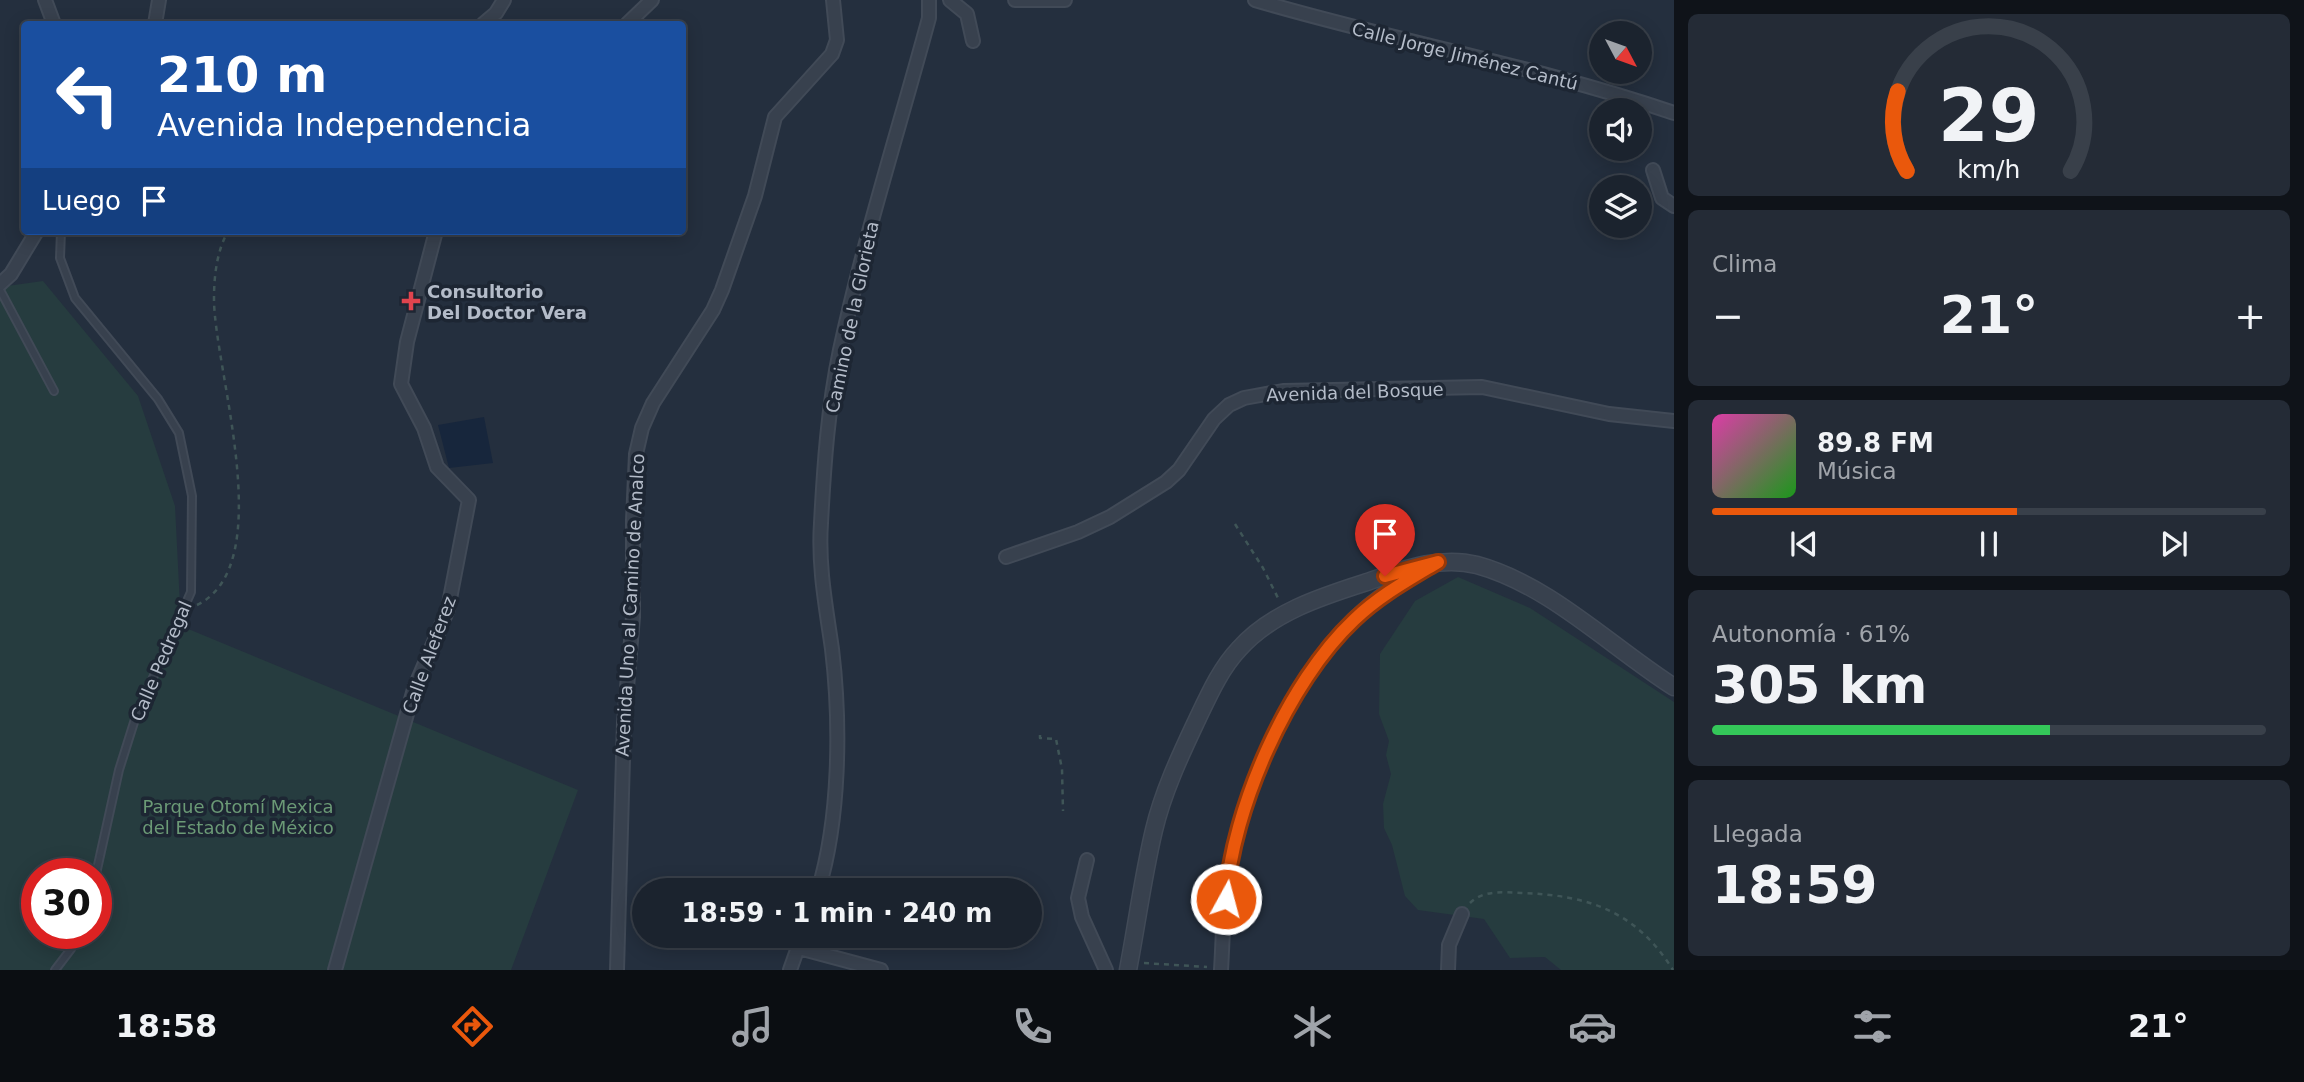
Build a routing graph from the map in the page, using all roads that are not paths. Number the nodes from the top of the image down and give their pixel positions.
1 (45, 0) edge
2 (159, 0) edge
3 (504, 0) edge
4 (652, 0) edge
5 (833, 0) edge
6 (929, 0) edge
7 (950, 0) edge
8 (1015, 0) edge
9 (1065, 0) edge
10 (1255, 0) edge
11 (53, 21) edge
12 (156, 21) edge
13 (487, 21) edge
14 (631, 21) edge
15 (973, 41) dead end
16 (1674, 113) edge
17 (1653, 170) dead end
18 (1674, 206) edge
19 (35, 235) edge
20 (61, 235) edge
21 (435, 235) edge
22 (0, 284) edge
23 (0, 290) edge
24 (54, 391) dead end
25 (1674, 421) edge
26 (1006, 557) dead end
27 (1438, 562) junction
28 (1674, 687) edge
29 (100, 858) edge
30 (1087, 859) dead end
31 (820, 878) edge
32 (1462, 914) road end
33 (798, 948) edge
34 (817, 948) edge
35 (71, 949) edge
36 (1128, 966) edge
37 (1221, 969) edge
38 (55, 970) edge
39 (335, 970) edge
40 (618, 970) edge
41 (790, 970) edge
42 (881, 970) edge
43 (1106, 970) edge
44 (1448, 970) edge

1 - 11 street
2 - 12 street
3 - 13 street
4 - 14 street
5 - 40 street, Avenida Uno al Camino de Analco
6 - 31 street, Camino de la Glorieta
7 - 15 street
8 - 9 street
10 - 16 street, Calle Jorge Jiménez Cantú
17 - 18 street
19 - 22 street
20 - 29 lane, Calle Pedregal
21 - 39 street, Calle Aleferez
23 - 24 lane
25 - 26 street, Avenida del Bosque
27 - 28 street
27 - 36 street
27 - 37 street
30 - 43 street
32 - 44 street
33 - 41 street
34 - 42 street
35 - 38 lane

